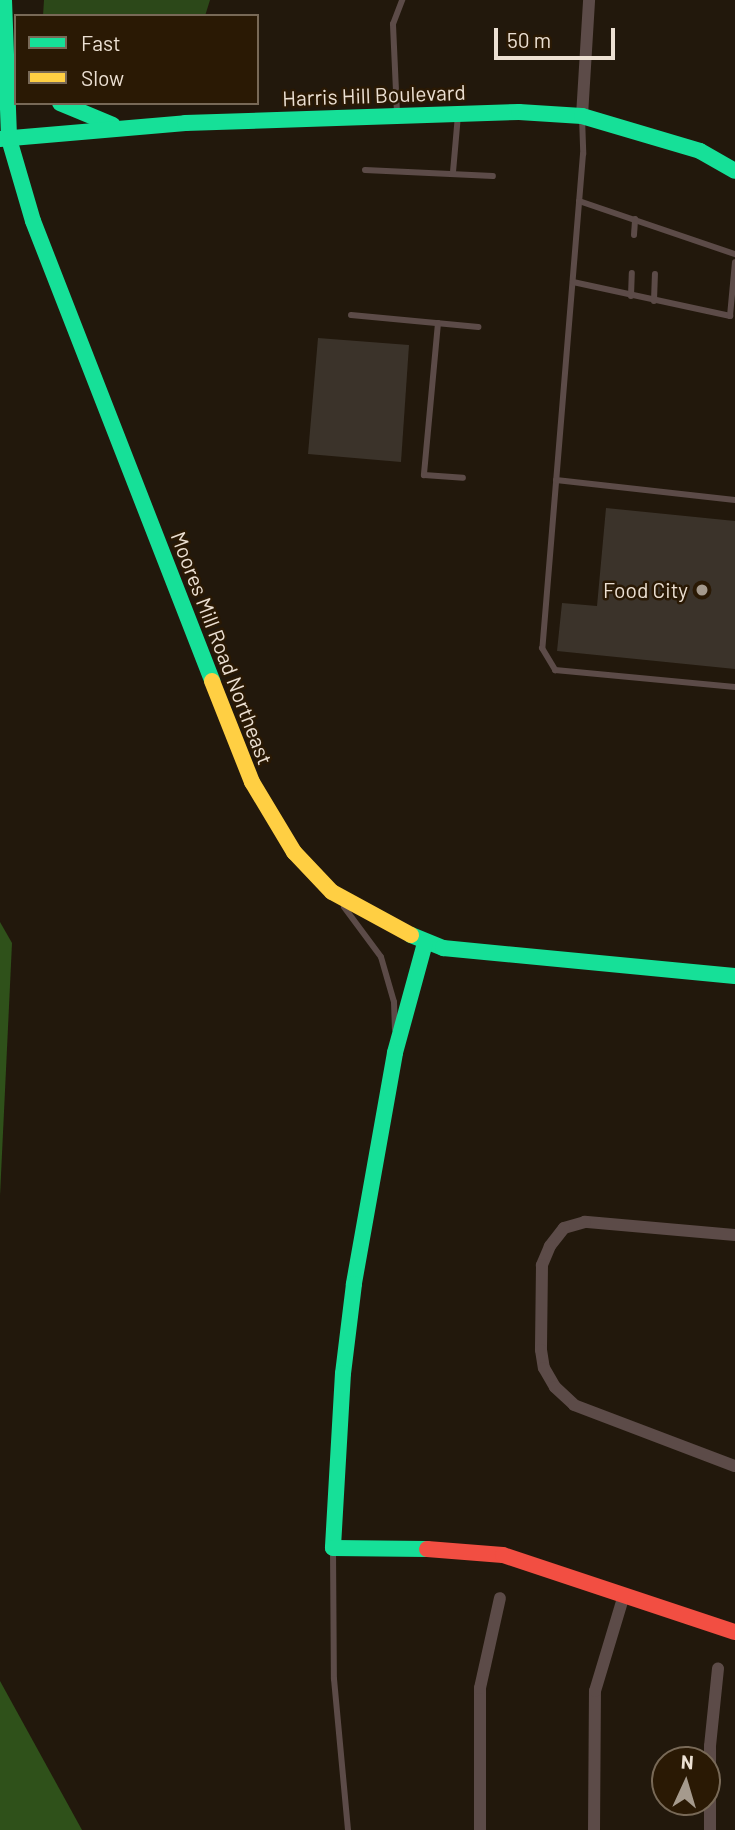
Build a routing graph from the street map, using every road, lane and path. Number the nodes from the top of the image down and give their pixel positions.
1 (4, 0) edge
2 (402, 0) edge
3 (589, 0) edge
4 (6, 57) edge
5 (65, 105) edge
6 (459, 113) junction
7 (397, 115) junction
8 (582, 116) junction
9 (120, 128) junction
10 (5, 139) edge
11 (365, 170) dead end
12 (735, 171) edge
13 (453, 172) junction
14 (493, 176) dead end
15 (579, 201) junction
16 (635, 219) junction
17 (659, 228) junction
18 (634, 235) dead end
19 (658, 237) dead end
20 (735, 254) edge
21 (735, 262) edge
22 (632, 273) dead end
23 (655, 274) dead end
24 (573, 282) junction
25 (631, 296) junction
26 (653, 301) junction
27 (351, 315) dead end
28 (439, 323) junction
29 (478, 327) dead end
30 (463, 478) dead end
31 (556, 480) junction
32 (735, 500) edge
33 (735, 687) edge
34 (332, 892) junction
35 (425, 943) junction
36 (735, 976) edge
37 (395, 1053) junction
38 (735, 1235) edge
39 (735, 1466) edge
40 (333, 1548) junction
41 (625, 1595) junction
42 (500, 1598) dead end
43 (735, 1632) edge
44 (718, 1668) dead end
45 (348, 1830) edge
46 (480, 1830) edge
47 (594, 1830) edge
48 (710, 1830) edge

1 - 4 street, Moores Mill Road Northeast
2 - 7 lane
3 - 8 street
4 - 10 street, Moores Mill Road Northeast
5 - 9 street
6 - 7 street, Harris Hill Boulevard
6 - 8 street, Harris Hill Boulevard
6 - 13 lane
7 - 9 street, Harris Hill Boulevard
8 - 12 street, Harris Hill Boulevard
8 - 15 lane
9 - 10 street, Harris Hill Boulevard
10 - 34 street, Moores Mill Road Northeast
11 - 13 lane
13 - 14 lane
15 - 16 lane
15 - 24 lane
16 - 17 lane
16 - 18 lane
17 - 19 lane
17 - 20 lane
21 - 26 lane
22 - 25 lane
23 - 26 lane
24 - 25 lane
24 - 31 lane
25 - 26 lane
27 - 28 lane
28 - 29 lane
28 - 30 lane
31 - 32 lane
31 - 33 lane
34 - 35 street, Moores Mill Road Northeast
34 - 37 lane
35 - 36 street, Moores Mill Road Northeast
35 - 37 street
37 - 40 street
38 - 39 street
40 - 41 street
40 - 45 lane
41 - 43 street
41 - 47 street
42 - 46 street
44 - 48 street

